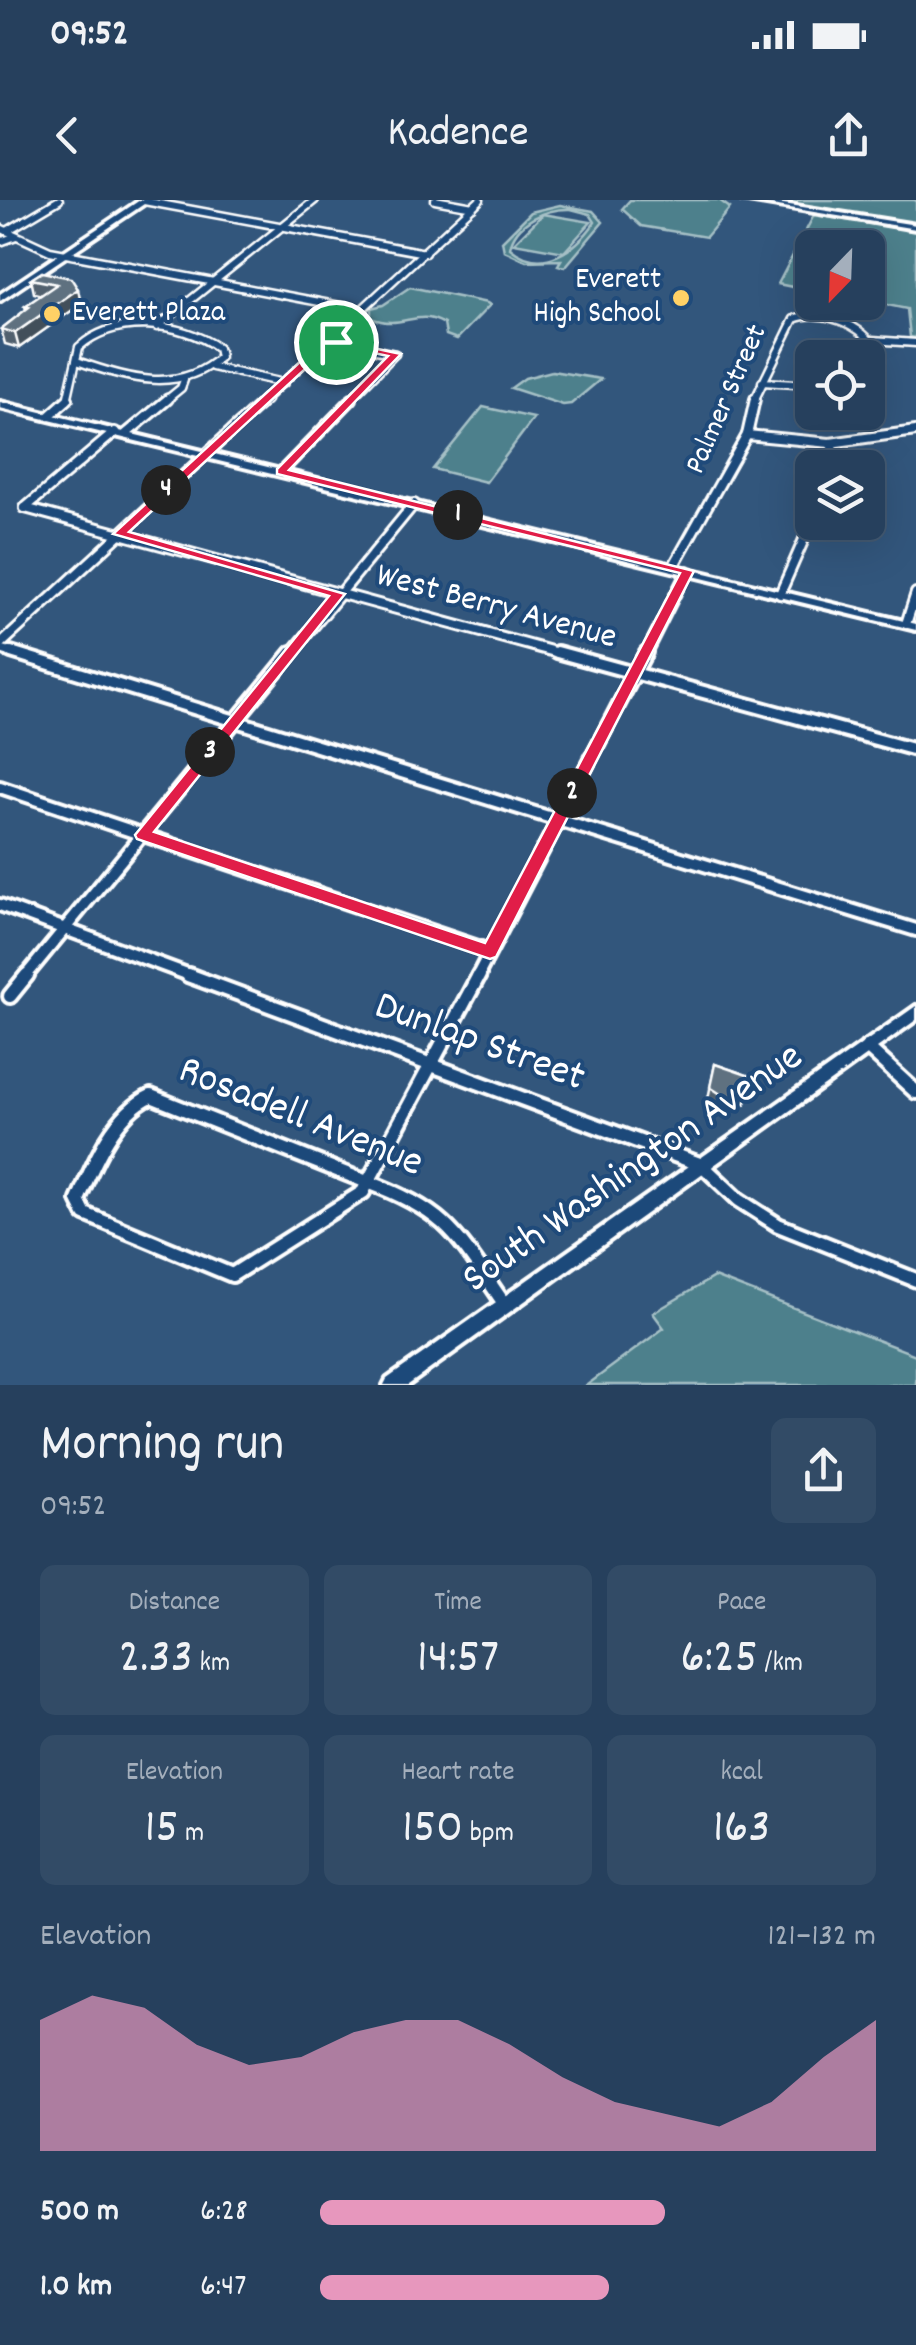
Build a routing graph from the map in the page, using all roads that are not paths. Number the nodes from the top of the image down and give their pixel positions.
1 (60, 200) edge
2 (145, 200) edge
3 (315, 200) edge
4 (435, 200) edge
5 (480, 200) edge
6 (745, 200) edge
7 (472, 206) junction
8 (281, 227) junction
9 (916, 227) edge
10 (3, 230) edge
11 (16, 236) junction
12 (0, 242) edge
13 (66, 253) junction
14 (425, 253) junction
15 (215, 281) junction
16 (1, 297) edge
17 (362, 310) junction
18 (157, 328) junction
19 (330, 340) junction
20 (872, 340) edge
21 (885, 341) edge
22 (916, 343) edge
23 (77, 362) junction
24 (212, 367) junction
25 (184, 380) junction
26 (762, 382) junction
27 (284, 383) junction
28 (795, 384) edge
29 (0, 405) edge
30 (49, 416) junction
31 (916, 431) edge
32 (120, 433) junction
33 (746, 435) junction
34 (830, 443) junction
35 (834, 450) edge
36 (206, 454) junction
37 (281, 472) junction
38 (414, 504) junction
39 (119, 534) junction
40 (804, 540) edge
41 (672, 568) junction
42 (688, 571) junction
43 (916, 593) edge
44 (338, 594) junction
45 (780, 594) junction
46 (911, 626) edge
47 (0, 647) edge
48 (634, 674) junction
49 (236, 720) junction
50 (916, 750) edge
51 (0, 787) edge
52 (558, 820) junction
53 (143, 835) junction
54 (0, 905) edge
55 (66, 929) junction
56 (916, 930) edge
57 (490, 952) junction
58 (10, 996) dead end
59 (916, 1012) edge
60 (867, 1047) junction
61 (432, 1064) junction
62 (916, 1092) edge
63 (702, 1164) junction
64 (368, 1182) junction
65 (916, 1280) edge
66 (506, 1305) junction
67 (393, 1385) edge

1 - 10 street
2 - 8 street
2 - 13 main road
3 - 8 street
4 - 7 street
5 - 7 street
6 - 9 street
7 - 14 street
8 - 14 street
8 - 15 street
10 - 11 street
11 - 12 street
11 - 13 street
13 - 15 street
13 - 16 main road
14 - 17 street
15 - 17 street
15 - 18 street
17 - 19 street
18 - 23 street
18 - 24 street
19 - 27 street
19 - 37 street
20 - 26 street, Palmer Street
21 - 22 street
23 - 25 street
23 - 30 street
24 - 25 street
24 - 27 street
25 - 32 street
26 - 28 street
26 - 33 street, Palmer Street
27 - 36 street
29 - 30 street
30 - 32 street
31 - 34 street
32 - 36 street
32 - 39 street, West Berry Avenue
33 - 34 street
33 - 41 street, Palmer Street
34 - 35 street
36 - 37 street
36 - 39 street
37 - 38 street
38 - 41 street
38 - 44 street
39 - 44 street, West Berry Avenue
39 - 47 street
40 - 45 street
41 - 42 street
42 - 45 street
42 - 48 street
43 - 46 street
44 - 48 street, West Berry Avenue
44 - 49 street
45 - 46 street
47 - 49 street
48 - 50 street, West Berry Avenue
48 - 52 street
49 - 52 street
49 - 53 street
51 - 53 street
52 - 56 street
52 - 57 street
53 - 55 street
53 - 57 street
54 - 55 street, Dunlap Street
55 - 58 street
55 - 61 street, Dunlap Street
57 - 61 street
59 - 60 street, South Washington Avenue
60 - 62 street
60 - 63 street, South Washington Avenue
61 - 63 street, Dunlap Street
61 - 64 street
63 - 65 street, Dunlap Street
63 - 66 street, South Washington Avenue
64 - 64 street, Rosadell Avenue
64 - 66 street, Rosadell Avenue
66 - 67 street, South Washington Avenue

